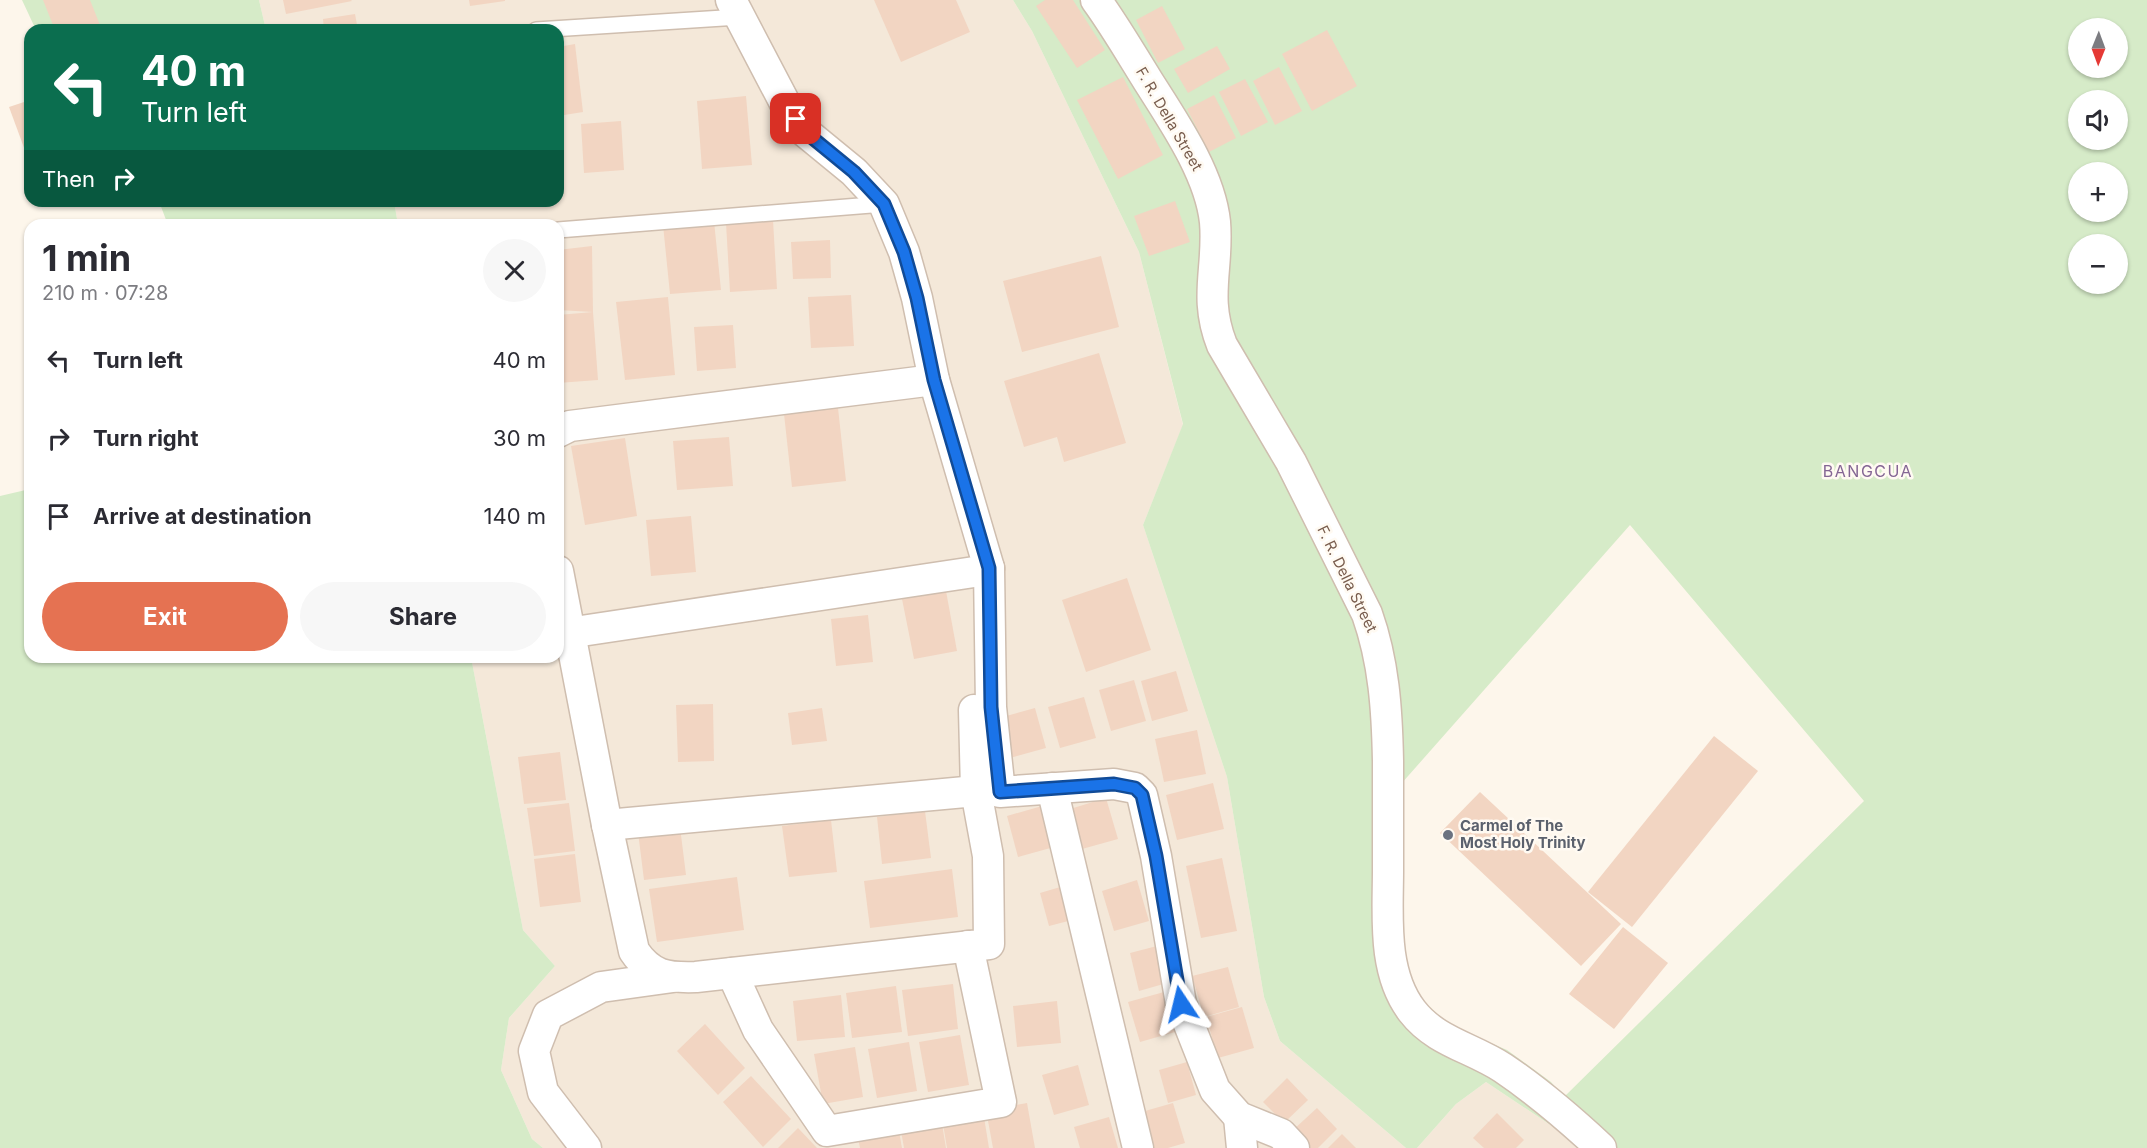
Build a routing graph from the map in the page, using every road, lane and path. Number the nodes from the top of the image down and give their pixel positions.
1 (1096, 0) edge
2 (735, 9) edge
3 (564, 27) edge
4 (884, 204) junction
5 (564, 230) edge
6 (934, 380) junction
7 (564, 429) edge
8 (982, 570) junction
9 (564, 608) edge
10 (568, 633) junction
11 (1052, 788) junction
12 (976, 791) junction
13 (607, 825) junction
14 (968, 946) junction
15 (732, 973) junction
16 (673, 977) junction
17 (1239, 1117) junction
18 (586, 1148) edge
19 (1138, 1148) edge
20 (1242, 1148) edge
21 (1294, 1148) edge
22 (1601, 1148) edge

1 - 22 street, F. R. Della Street
2 - 3 lane
2 - 4 street
4 - 5 lane
4 - 6 street
6 - 7 street
6 - 8 street
8 - 10 street
8 - 11 street
8 - 12 street
9 - 10 street
10 - 13 street
11 - 17 street
11 - 19 street
12 - 13 street
12 - 14 street
13 - 16 street
14 - 15 street
14 - 15 street
15 - 16 street
16 - 18 street
17 - 20 street
17 - 21 street

